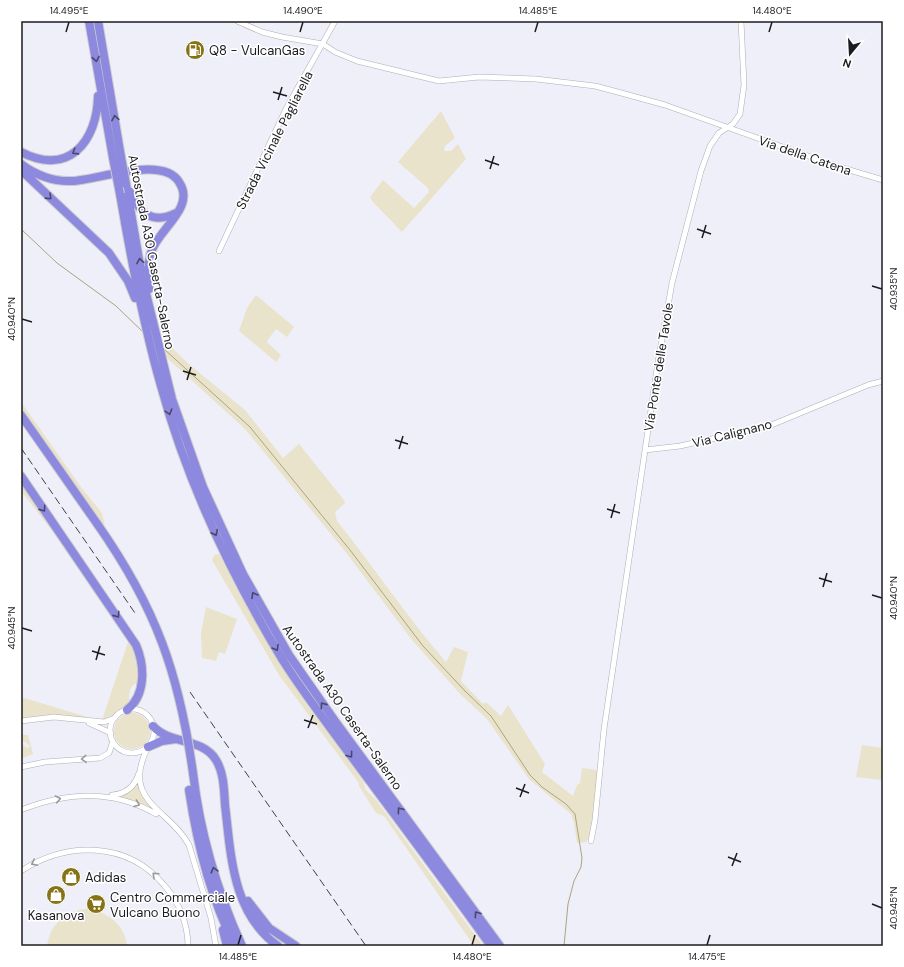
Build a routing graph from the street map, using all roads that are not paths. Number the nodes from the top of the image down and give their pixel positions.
1 (89, 21) edge
2 (98, 21) edge
3 (237, 21) edge
4 (335, 21) edge
5 (741, 21) edge
6 (323, 44) junction
7 (99, 79) junction
8 (729, 127) junction
9 (21, 152) edge
10 (117, 158) junction
11 (21, 164) edge
12 (21, 170) edge
13 (883, 180) edge
14 (126, 184) junction
15 (179, 211) junction
16 (219, 251) dead end
17 (150, 312) junction
18 (142, 318) junction
19 (883, 381) edge
20 (21, 415) edge
21 (21, 424) edge
22 (645, 450) junction
23 (21, 476) edge
24 (96, 527) junction
25 (127, 710) junction
26 (115, 718) junction
27 (78, 720) junction
28 (21, 721) edge
29 (153, 726) junction
30 (111, 733) junction
31 (177, 739) junction
32 (113, 741) junction
33 (148, 747) junction
34 (21, 767) edge
35 (140, 768) junction
36 (190, 773) junction
37 (107, 796) junction
38 (21, 810) edge
39 (165, 818) junction
40 (590, 841) dead end
41 (233, 864) junction
42 (21, 871) edge
43 (211, 889) junction
44 (188, 946) edge
45 (216, 946) edge
46 (227, 946) edge
47 (235, 946) edge
48 (243, 946) edge
49 (278, 946) edge
50 (296, 946) edge
51 (491, 946) edge
52 (500, 946) edge

1 -> 7 highway, Autostrada A30 Caserta-Salerno
10 -> 2 highway, Autostrada A30 Caserta-Salerno
3 - 6 street
4 - 6 street, Strada Vicinale Pagliarella
5 - 8 street, Via Ponte delle Tavole
6 - 8 street, Via della Catena
6 - 16 street, Strada Vicinale Pagliarella
7 -> 9 highway
7 - 10 highway, Autostrada A30 Caserta-Salerno
8 - 13 street, Via della Catena
8 - 22 street, Via Ponte delle Tavole
10 - 14 highway, Autostrada A30 Caserta-Salerno, bridge
10 - 18 highway, Autostrada A30 Caserta-Salerno, bridge
11 - 15 highway
12 -> 18 highway
14 - 15 highway
17 -> 14 highway, Autostrada A30 Caserta-Salerno
15 - 17 highway
52 -> 17 highway, Autostrada A30 Caserta-Salerno
18 -> 51 highway, Autostrada A30 Caserta-Salerno
19 - 22 street, Via Calignano
20 - 24 highway
21 - 24 highway
22 - 40 street, Via Ponte delle Tavole
23 -> 25 highway
24 - 36 highway
25 - 26 street
25 - 29 street
26 - 27 street
26 - 30 street
27 - 28 street
27 - 30 street
29 - 31 highway
29 - 33 street
30 - 32 street
31 - 33 highway
31 - 41 highway
32 - 33 street
32 -> 34 street
33 - 35 street
35 - 37 street
35 - 39 street
36 - 43 highway
48 -> 36 highway
38 -> 37 street
37 -> 39 street
39 - 45 street
41 - 49 highway
41 - 50 highway
44 -> 42 street
43 - 46 highway
43 - 47 highway

